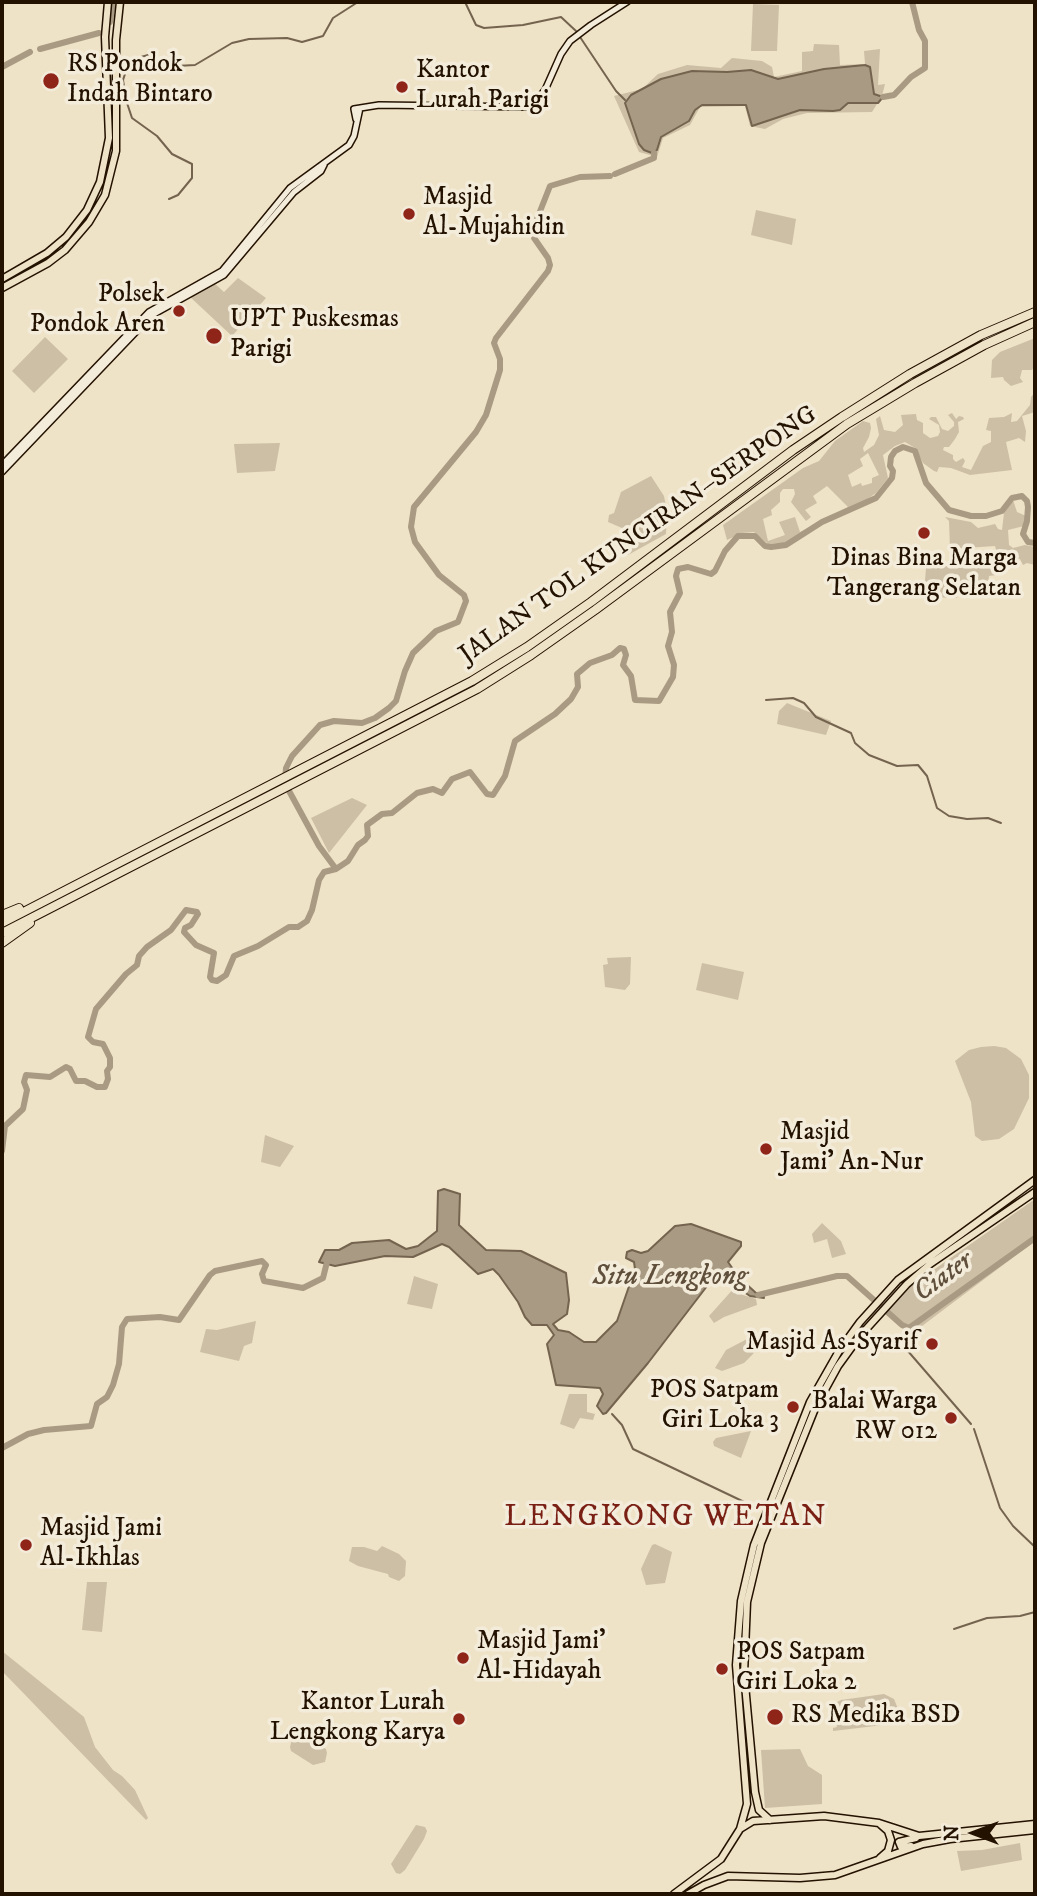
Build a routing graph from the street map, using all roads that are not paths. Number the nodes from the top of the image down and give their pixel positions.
1 (108, 2) edge
2 (120, 2) edge
3 (627, 2) edge
4 (106, 22) junction
5 (117, 22) junction
6 (106, 161) junction
7 (114, 163) junction
8 (2, 279) edge
9 (2, 288) edge
10 (1035, 312) edge
11 (1035, 322) edge
12 (61, 406) junction
13 (2, 465) edge
14 (2, 472) edge
15 (593, 606) junction
16 (51, 895) junction
17 (74, 895) junction
18 (2, 915) edge
19 (2, 923) edge
20 (2, 933) edge
21 (2, 943) edge
22 (1035, 1180) edge
23 (1035, 1192) edge
24 (948, 1247) junction
25 (747, 1804) junction
26 (758, 1807) junction
27 (770, 1820) junction
28 (879, 1823) junction
29 (1035, 1824) edge
30 (740, 1829) junction
31 (1035, 1830) edge
32 (919, 1836) junction
33 (917, 1846) junction
34 (876, 1861) junction
35 (674, 1894) edge
36 (688, 1894) edge

1 - 4 main road
2 - 5 main road
3 - 12 main road
4 - 5 main road
4 - 6 main road
5 - 7 main road
6 - 7 main road
6 - 8 main road
7 - 9 main road
10 - 15 highway, JALAN TOL KUNCIRAN–SERPONG
11 - 15 highway, JALAN TOL KUNCIRAN–SERPONG
12 - 13 main road
12 - 14 main road
15 - 16 highway, JALAN TOL KUNCIRAN–SERPONG
15 - 17 highway, JALAN TOL KUNCIRAN–SERPONG
16 - 18 highway
16 - 19 highway, JALAN TOL KUNCIRAN–SERPONG
17 - 20 highway, JALAN TOL KUNCIRAN–SERPONG
17 - 21 highway
22 - 24 main road
23 - 24 main road
24 - 25 main road
24 - 26 main road
25 - 26 main road
25 - 30 main road
26 - 27 main road
27 - 28 main road
27 - 30 main road
28 - 32 main road
28 - 34 main road
29 - 32 main road
30 - 35 main road
31 - 33 main road
32 - 33 main road
33 - 34 main road
34 - 36 main road

